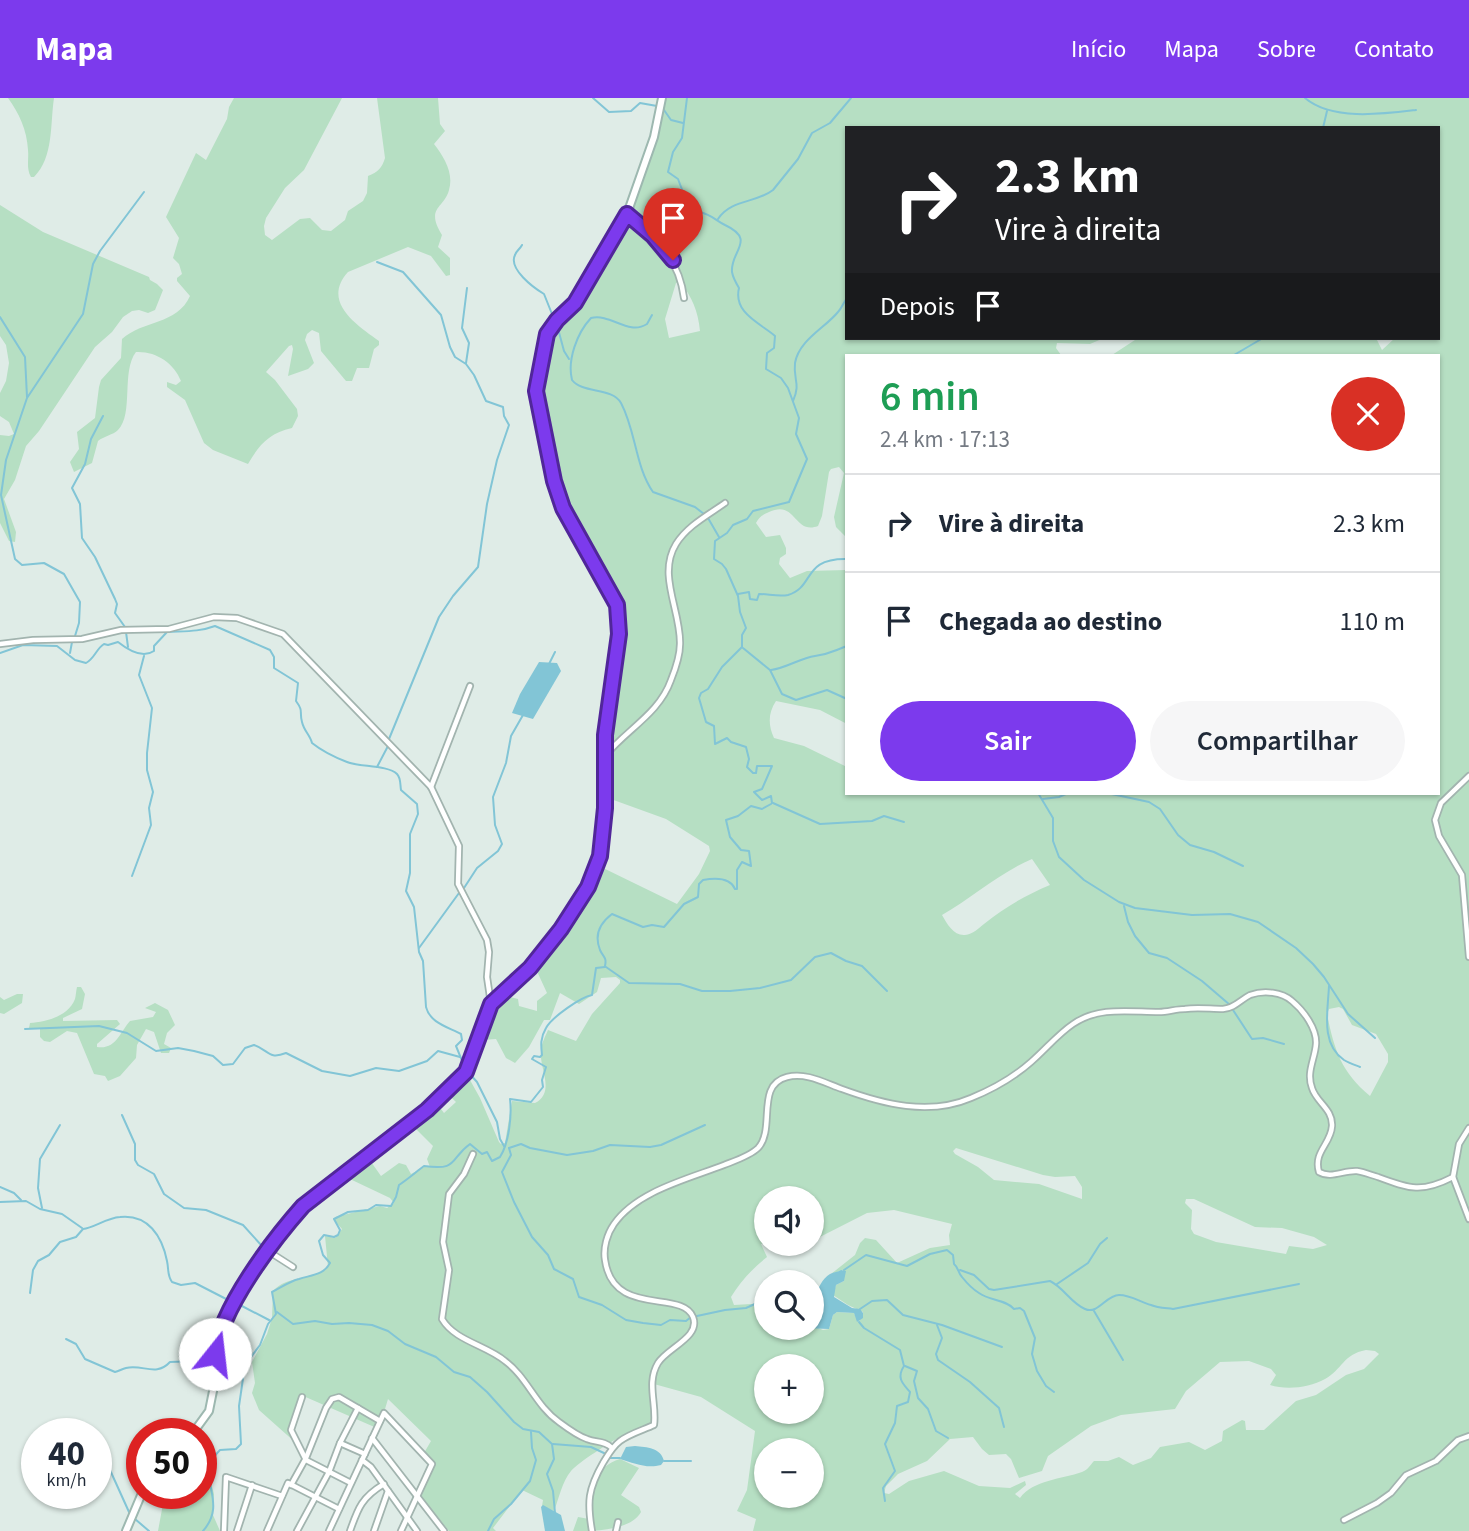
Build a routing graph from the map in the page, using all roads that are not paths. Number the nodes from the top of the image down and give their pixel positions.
1 (662, 98) edge
2 (627, 214) junction
3 (684, 298) dead end
4 (725, 503) dead end
5 (0, 644) edge
6 (470, 686) dead end
7 (605, 756) junction
8 (1469, 776) edge
9 (431, 787) junction
10 (1469, 957) edge
11 (491, 1004) junction
12 (1469, 1128) edge
13 (473, 1154) dead end
14 (1453, 1177) junction
15 (1469, 1219) edge
16 (268, 1251) junction
17 (292, 1267) dead end
18 (302, 1397) dead end
19 (358, 1408) junction
20 (204, 1418) edge
21 (380, 1420) junction
22 (1469, 1436) edge
23 (372, 1438) junction
24 (340, 1443) junction
25 (612, 1448) junction
26 (365, 1454) junction
27 (306, 1460) junction
28 (362, 1460) junction
29 (329, 1472) junction
30 (351, 1483) junction
31 (290, 1484) junction
32 (384, 1484) junction
33 (252, 1485) junction
34 (388, 1491) junction
35 (282, 1496) junction
36 (417, 1496) junction
37 (315, 1497) junction
38 (135, 1509) edge
39 (339, 1509) junction
40 (407, 1518) junction
41 (1344, 1520) dead end
42 (618, 1522) dead end
43 (412, 1524) junction
44 (126, 1531) edge
45 (224, 1531) edge
46 (237, 1531) edge
47 (267, 1531) edge
48 (297, 1531) edge
49 (329, 1531) edge
50 (349, 1531) edge
51 (374, 1531) edge
52 (401, 1531) edge
53 (409, 1531) edge
54 (417, 1531) edge
55 (444, 1531) edge
56 (592, 1531) edge
57 (616, 1531) edge

1 - 2 main road
2 - 3 street
2 - 7 main road
4 - 7 street
5 - 9 street
6 - 9 street
7 - 11 main road
8 - 10 street
9 - 11 street
11 - 16 main road
12 - 14 street
13 - 25 street
14 - 15 street
14 - 25 street
16 - 17 street
16 - 20 main road
18 - 27 street
19 - 21 street
19 - 24 street
19 - 27 street
21 - 23 street
21 - 36 street
22 - 41 street
23 - 26 street
23 - 36 street
24 - 26 street
24 - 29 street
25 - 56 street
26 - 28 street
27 - 29 street
27 - 31 street
28 - 30 street
28 - 32 street
29 - 30 street
29 - 37 street
30 - 39 street
31 - 35 street
31 - 37 street
32 - 34 street
32 - 50 street
33 - 35 street
33 - 45 street
33 - 46 street
34 - 40 street
34 - 51 street
35 - 47 street
36 - 40 street
36 - 55 street
37 - 39 street
37 - 48 street
38 - 44 main road
39 - 49 street
40 - 43 street
40 - 52 street
42 - 57 street
43 - 53 street
43 - 54 street

